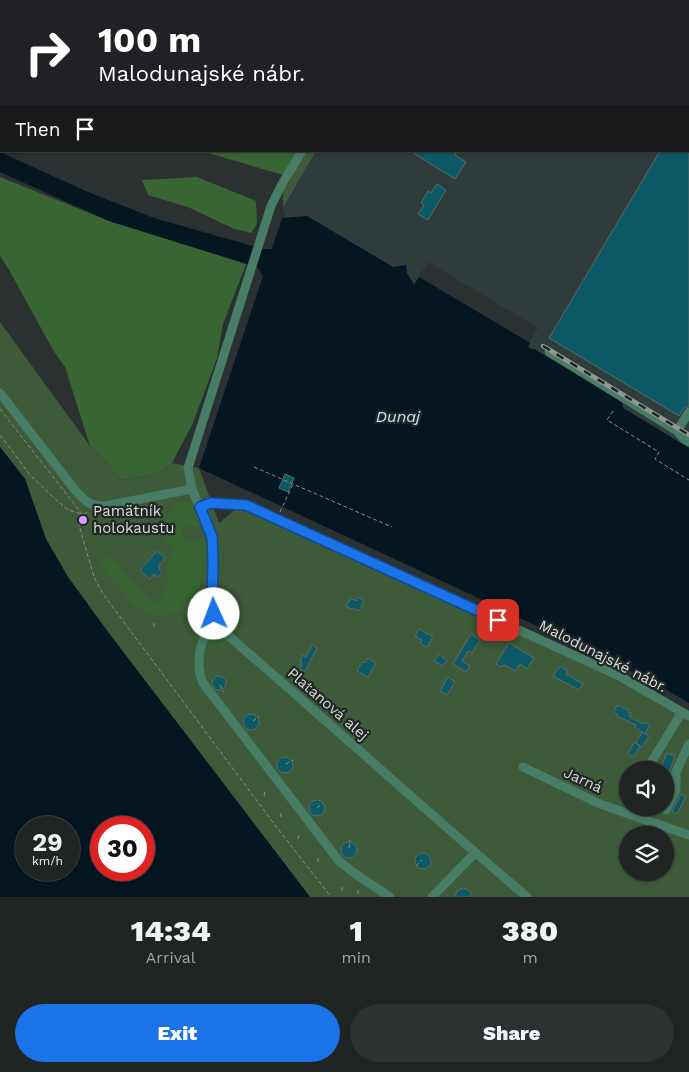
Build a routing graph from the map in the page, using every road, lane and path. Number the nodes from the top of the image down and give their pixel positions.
1 (301, 152) edge
2 (549, 352) dead end
3 (0, 393) edge
4 (0, 409) edge
5 (613, 411) dead end
6 (689, 412) edge
7 (678, 431) junction
8 (0, 435) edge
9 (689, 442) edge
10 (254, 467) dead end
11 (689, 480) edge
12 (293, 483) junction
13 (192, 489) junction
14 (200, 507) junction
15 (282, 507) dead end
16 (82, 514) junction
17 (392, 528) dead end
18 (154, 622) dead end
19 (216, 623) junction
20 (154, 627) dead end
21 (220, 685) dead end
22 (224, 692) dead end
23 (686, 714) edge
24 (259, 716) dead end
25 (252, 721) dead end
26 (689, 744) edge
27 (293, 760) dead end
28 (653, 761) edge
29 (286, 764) dead end
30 (523, 768) dead end
31 (265, 791) dead end
32 (674, 794) edge
33 (264, 796) dead end
34 (323, 803) dead end
35 (317, 808) dead end
36 (282, 812) dead end
37 (281, 817) dead end
38 (299, 834) dead end
39 (689, 835) edge
40 (298, 839) dead end
41 (350, 840) dead end
42 (349, 848) dead end
43 (475, 853) junction
44 (318, 857) dead end
45 (422, 860) dead end
46 (318, 862) dead end
47 (416, 866) dead end
48 (342, 886) dead end
49 (358, 889) dead end
50 (342, 891) dead end
51 (358, 894) dead end
52 (331, 897) edge
53 (390, 897) edge
54 (432, 897) edge
55 (527, 897) edge

1 - 13 street
2 - 7 street
3 - 13 street
4 - 16 path
5 - 11 path
6 - 7 street
7 - 9 street
8 - 16 path
10 - 12 path
12 - 15 path
12 - 17 path
13 - 14 street
14 - 19 street
14 - 23 street, Malodunajské nábr.
16 - 52 path
18 - 20 path
19 - 43 street, Platanová alej
19 - 53 street
21 - 22 path
23 - 28 street
24 - 25 path
26 - 32 street
27 - 29 path
30 - 39 street, Jarná
31 - 33 path
34 - 35 path
36 - 37 path
38 - 40 path
41 - 42 path
43 - 54 street
43 - 55 street, Platanová alej
44 - 46 path
45 - 47 path
48 - 50 path
49 - 51 path

